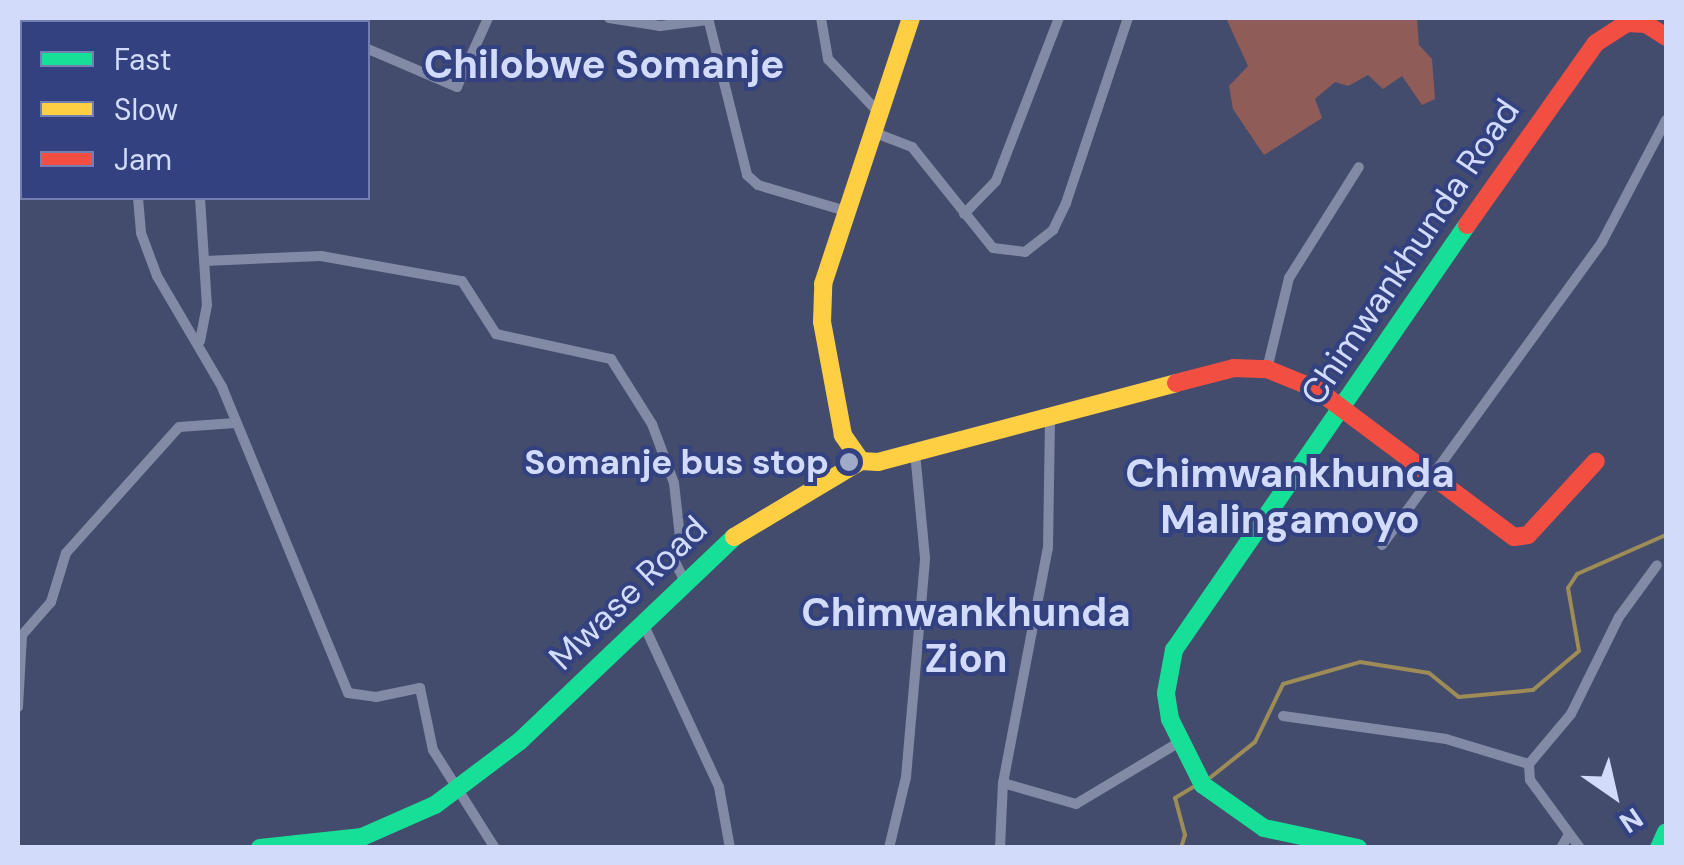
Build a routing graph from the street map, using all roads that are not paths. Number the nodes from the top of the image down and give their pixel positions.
1 (488, 18) edge
2 (609, 18) edge
3 (708, 18) edge
4 (820, 18) edge
5 (912, 18) edge
6 (1059, 18) edge
7 (1128, 18) edge
8 (1666, 37) edge
9 (370, 49) edge
10 (879, 112) junction
11 (1666, 120) edge
12 (872, 132) junction
13 (1359, 167) dead end
14 (138, 200) edge
15 (200, 200) edge
16 (846, 210) junction
17 (964, 214) junction
18 (206, 261) junction
19 (200, 341) junction
20 (1267, 368) junction
21 (1342, 409) junction
22 (1050, 413) junction
23 (235, 424) junction
24 (915, 452) junction
25 (862, 461) junction
26 (1596, 461) dead end
27 (1429, 478) junction
28 (1382, 545) dead end
29 (1658, 565) dead end
30 (682, 578) junction
31 (642, 620) junction
32 (18, 707) edge
33 (1283, 716) dead end
34 (1178, 742) junction
35 (1529, 764) junction
36 (1003, 782) junction
37 (457, 788) junction
38 (1666, 832) edge
39 (1569, 834) junction
40 (260, 848) edge
41 (496, 848) edge
42 (730, 848) edge
43 (889, 848) edge
44 (1000, 848) edge
45 (1358, 848) edge
46 (1561, 848) edge
47 (1580, 848) edge
48 (1659, 848) edge

1 - 9 street
2 - 3 street
3 - 16 street
4 - 10 street
5 - 10 street
6 - 17 street
7 - 17 street
8 - 21 street, Chimwankhunda Road
10 - 12 street
11 - 27 street
12 - 16 street
12 - 17 street
13 - 20 street
14 - 19 street
15 - 18 street
16 - 25 street
18 - 19 street
18 - 30 street
19 - 23 street
20 - 21 street, Mwase Road
20 - 22 street, Mwase Road
21 - 27 street, Mwase Road
21 - 34 street, Chimwankhunda Road
22 - 24 street, Mwase Road
22 - 36 street
23 - 32 street
23 - 37 street
24 - 25 street, Mwase Road
24 - 43 street
25 - 30 street, Mwase Road
26 - 27 street, Mwase Road
27 - 28 street
29 - 35 street
30 - 31 street, Mwase Road
31 - 37 street, Mwase Road
31 - 42 street
33 - 35 street
34 - 36 street
34 - 45 street, Chimwankhunda Road
35 - 39 street
36 - 44 street
37 - 40 street, Mwase Road
37 - 41 street
38 - 48 street
39 - 46 street
39 - 47 street

